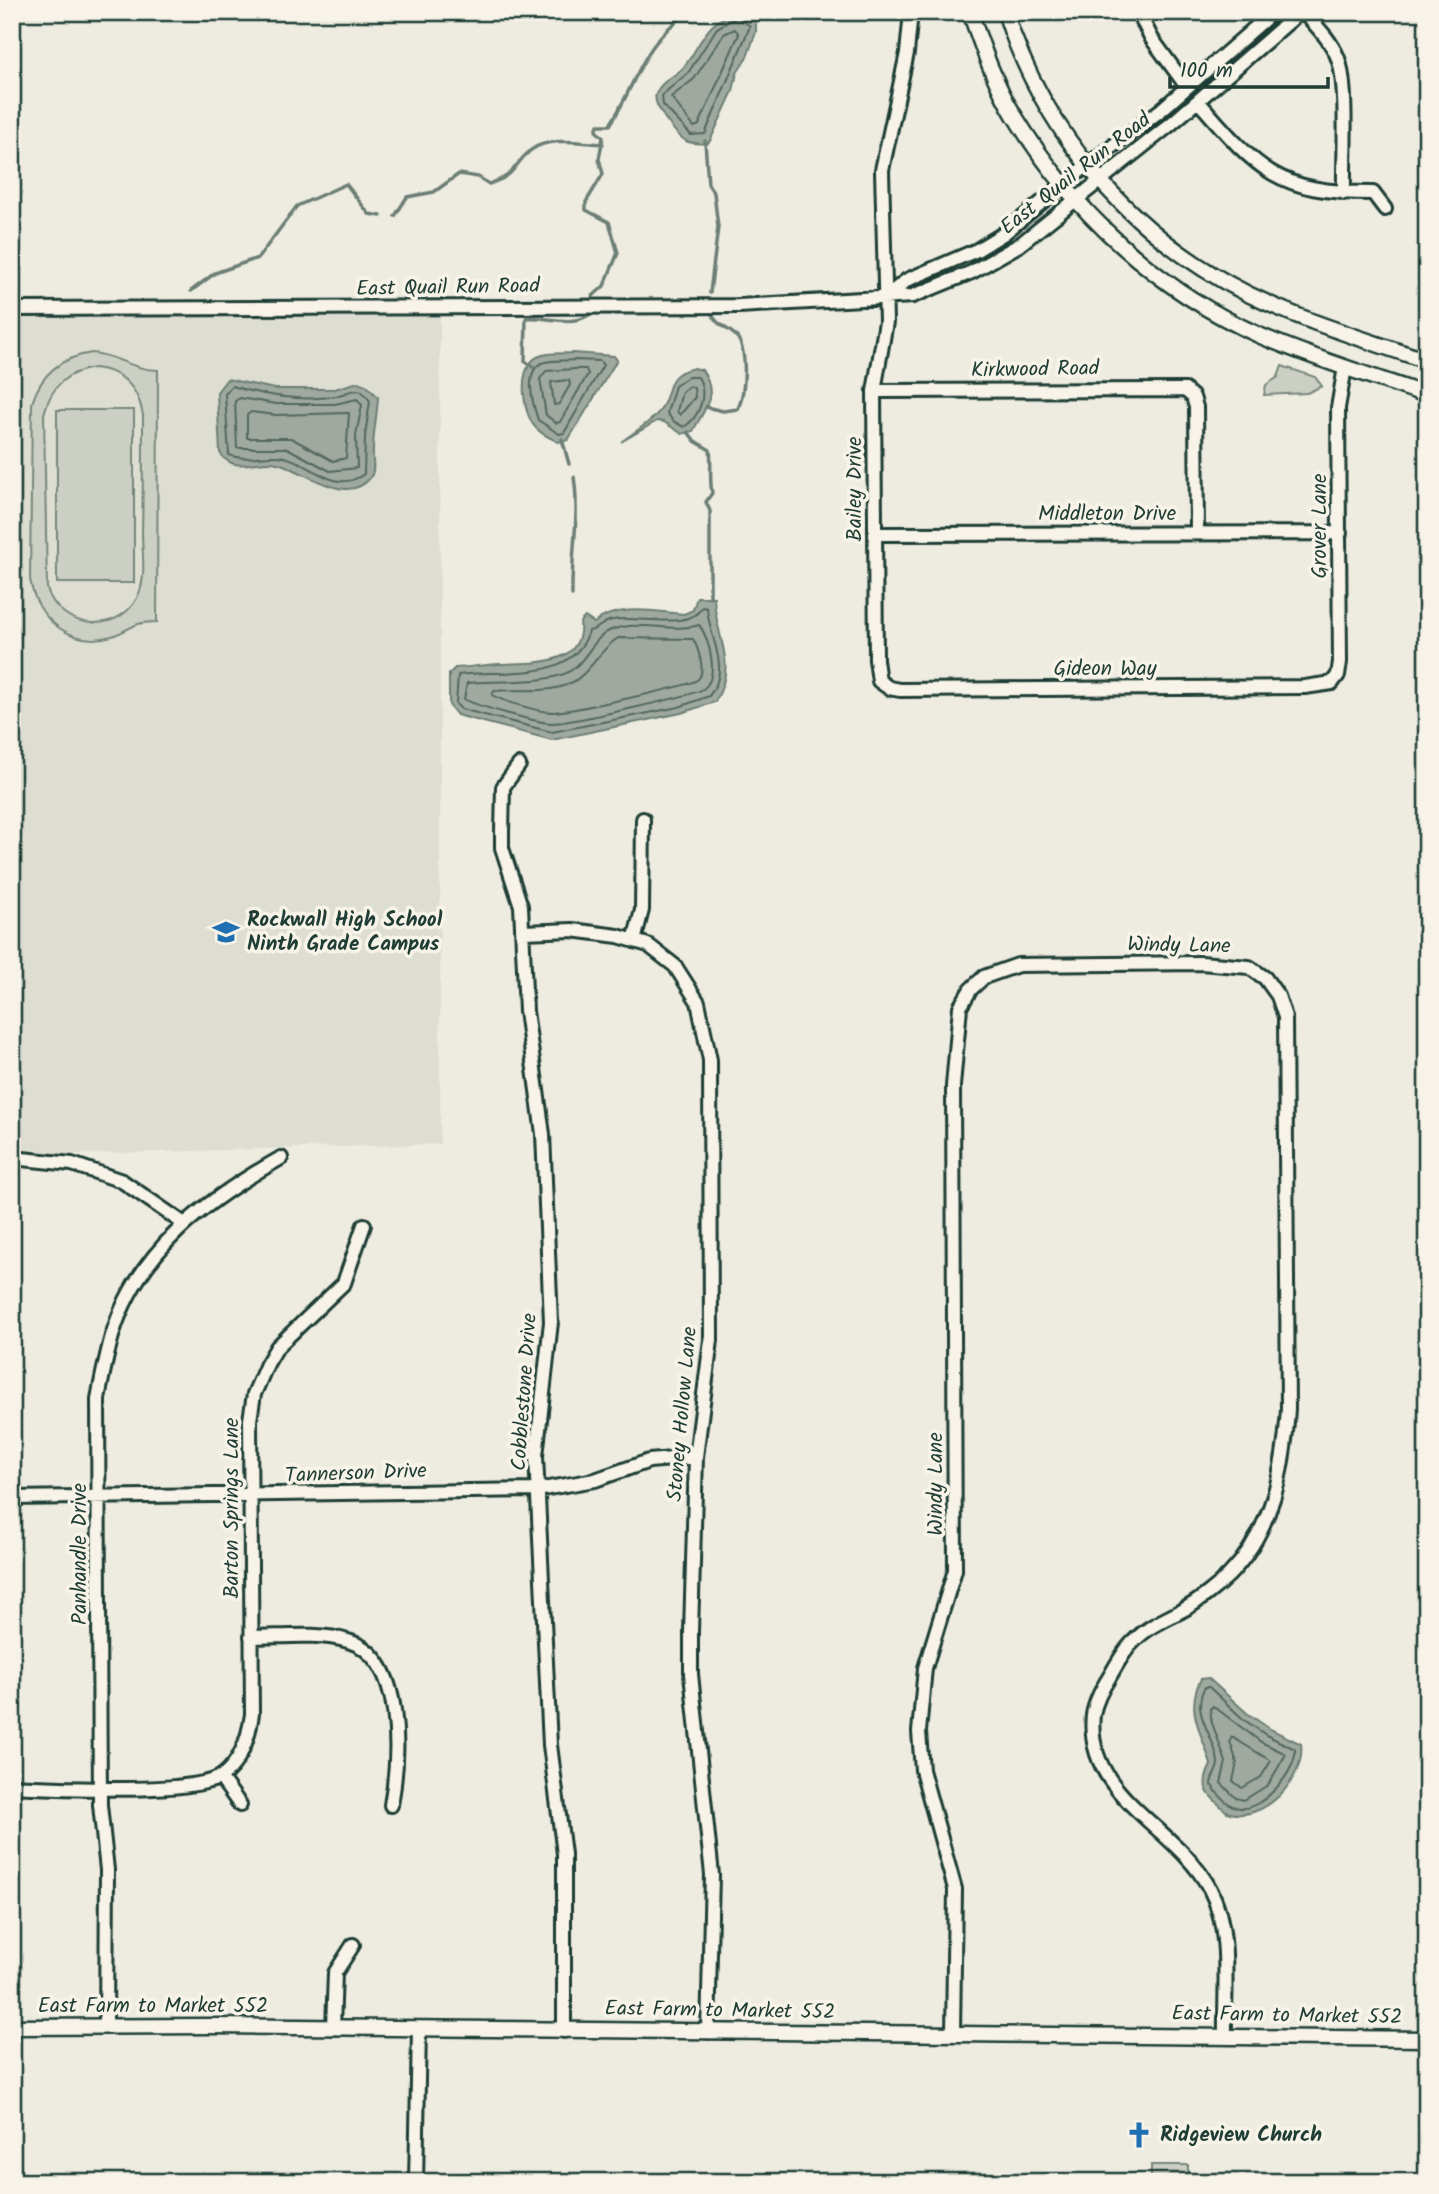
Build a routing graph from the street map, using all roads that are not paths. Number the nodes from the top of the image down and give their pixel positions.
1 (911, 12) edge
2 (970, 12) edge
3 (1005, 12) edge
4 (1138, 12) edge
5 (1273, 12) edge
6 (1302, 12) edge
7 (1186, 87) junction
8 (1198, 101) junction
9 (1086, 166) junction
10 (1098, 180) junction
11 (1064, 185) junction
12 (1344, 194) junction
13 (1076, 198) junction
14 (1385, 209) dead end
15 (884, 298) junction
16 (12, 309) edge
17 (1427, 361) edge
18 (1345, 367) junction
19 (874, 391) junction
20 (1427, 395) edge
21 (1196, 533) junction
22 (1340, 533) junction
23 (875, 534) junction
24 (879, 681) joint
25 (1332, 683) joint
26 (519, 765) dead end
27 (643, 820) dead end
28 (524, 932) junction
29 (634, 941) junction
30 (12, 1157) edge
31 (281, 1158) dead end
32 (183, 1223) junction
33 (363, 1225) dead end
34 (696, 1457) junction
35 (537, 1490) junction
36 (251, 1496) junction
37 (99, 1497) junction
38 (12, 1498) edge
39 (251, 1637) junction
40 (220, 1777) junction
41 (12, 1786) edge
42 (100, 1787) junction
43 (240, 1805) dead end
44 (391, 1805) dead end
45 (353, 1945) dead end
46 (106, 2026) junction
47 (12, 2027) edge
48 (333, 2028) junction
49 (419, 2029) junction
50 (564, 2031) junction
51 (708, 2032) junction
52 (953, 2034) junction
53 (1225, 2036) junction
54 (1427, 2039) edge
55 (416, 2182) edge

1 - 15 street, Bailey Drive
2 - 11 main road
3 - 9 main road
4 - 7 street
5 - 7 street, East Quail Run Road
6 - 8 street, East Quail Run Road
6 - 12 street
7 - 9 street, East Quail Run Road
8 - 10 street, East Quail Run Road
8 - 12 street
9 - 10 main road
9 - 11 street, East Quail Run Road
10 - 13 street, East Quail Run Road
10 - 17 main road
11 - 13 main road
11 - 15 street, East Quail Run Road
12 - 14 street
13 - 15 street, East Quail Run Road
13 - 18 main road
15 - 16 street, East Quail Run Road
15 - 19 street, Bailey Drive
18 - 20 main road
18 - 22 street, Grover Lane
19 - 21 street, Kirkwood Road
19 - 23 street, Bailey Drive
21 - 22 street, Middleton Drive
21 - 23 street, Middleton Drive
22 - 25 street, Grover Lane
23 - 24 street, Bailey Drive
24 - 25 street, Gideon Way
26 - 28 street, Cobblestone Drive
27 - 29 street
28 - 29 street, Stoney Hollow Lane
28 - 35 street, Cobblestone Drive
29 - 34 street, Stoney Hollow Lane
30 - 32 street
31 - 32 street, Panhandle Drive
32 - 37 street, Panhandle Drive
33 - 36 street, Barton Springs Lane
34 - 35 street, Tannerson Drive
34 - 51 street, Stoney Hollow Lane
35 - 36 street, Tannerson Drive
35 - 50 street, Cobblestone Drive
36 - 37 street, Tannerson Drive
36 - 39 street, Barton Springs Lane
37 - 38 street, Tannerson Drive
37 - 42 street, Panhandle Drive
39 - 40 street, Barton Springs Lane
39 - 44 street
40 - 42 street
40 - 43 street
41 - 42 street
42 - 46 street, Panhandle Drive
45 - 48 street
46 - 47 main road, East Farm to Market 552
46 - 48 main road, East Farm to Market 552
48 - 49 main road, East Farm to Market 552
49 - 50 main road, East Farm to Market 552
49 - 55 street
50 - 51 main road, East Farm to Market 552
51 - 52 main road, East Farm to Market 552
52 - 53 main road, East Farm to Market 552
52 - 53 street, Windy Lane
53 - 54 main road, East Farm to Market 552

